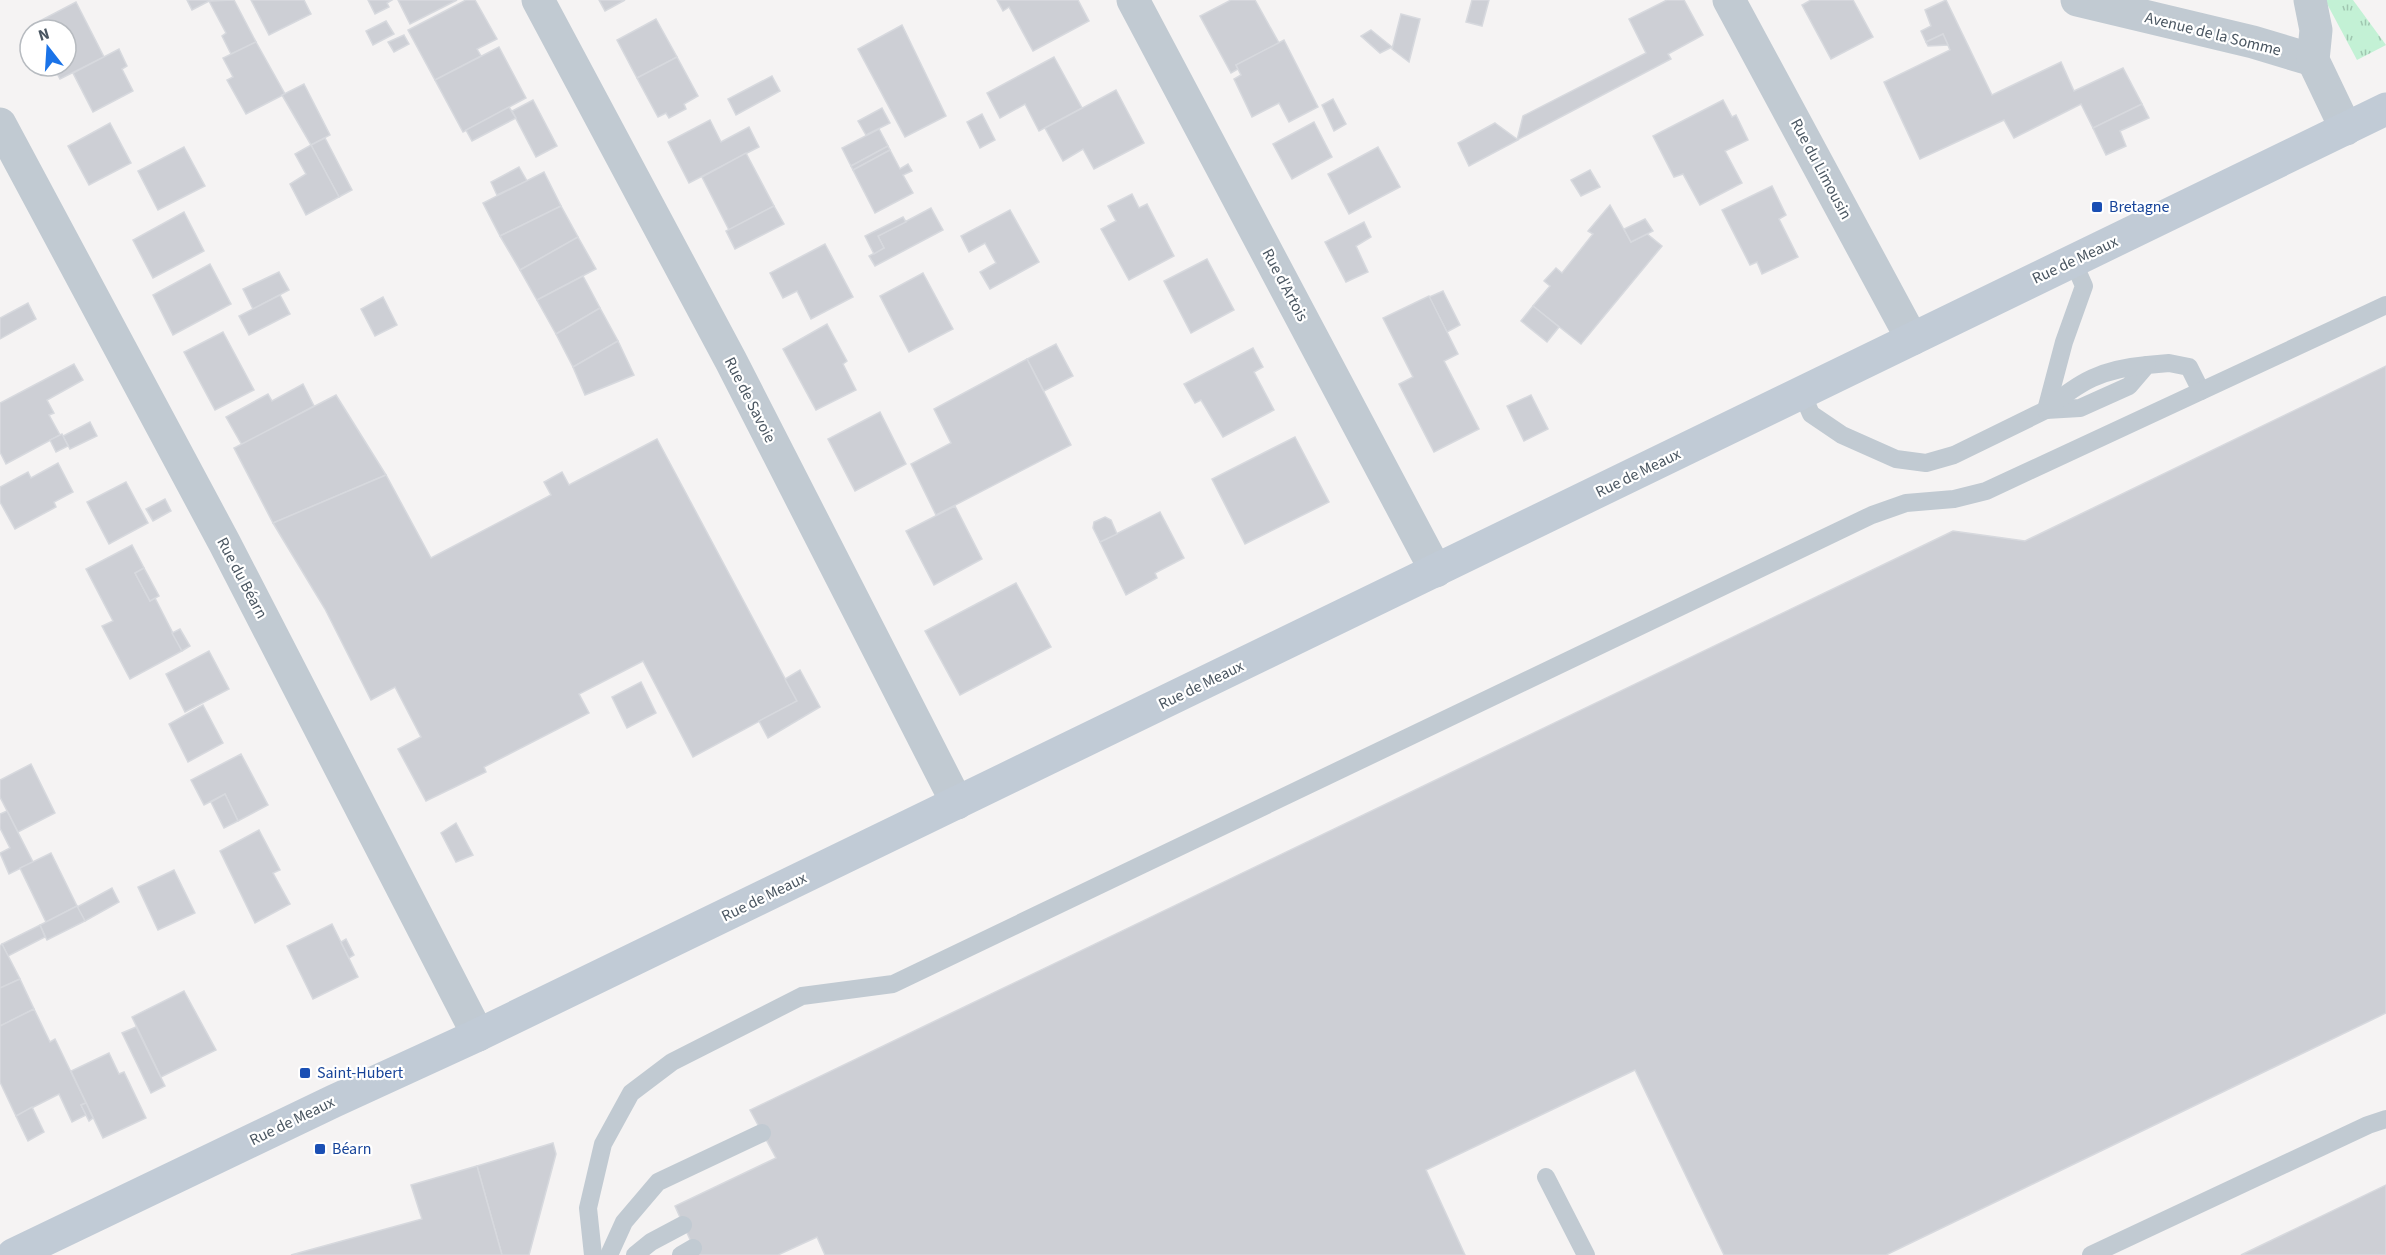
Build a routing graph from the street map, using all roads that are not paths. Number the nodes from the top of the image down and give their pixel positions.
1 (538, 0) edge
2 (1133, 0) edge
3 (1729, 0) edge
4 (2077, 0) edge
5 (2310, 0) edge
6 (2313, 60) junction
7 (2386, 109) edge
8 (0, 124) edge
9 (2346, 129) junction
10 (2073, 261) junction
11 (2386, 305) edge
12 (1912, 339) junction
13 (2201, 391) junction
14 (1802, 393) junction
15 (2046, 410) junction
16 (1436, 571) junction
17 (957, 803) junction
18 (478, 1035) junction
19 (2386, 1119) edge
20 (762, 1133) dead end
21 (1546, 1178) dead end
22 (683, 1226) dead end
23 (13, 1255) edge
24 (593, 1255) edge
25 (609, 1255) edge
26 (635, 1255) edge
27 (1586, 1255) edge
28 (2091, 1255) edge

1 - 17 street, Rue de Savoie
2 - 16 street, Rue d'Artois
3 - 12 street, Rue du Limousin
4 - 6 street, Avenue de la Somme
5 - 6 street
6 - 9 street
7 - 9 main road, Rue de Meaux
8 - 18 street, Rue du Béarn
9 - 10 main road, Rue de Meaux
10 - 12 main road, Rue de Meaux
10 - 15 lane
11 - 13 lane
12 - 14 main road, Rue de Meaux
13 - 15 lane
13 - 24 lane
14 - 15 lane
14 - 16 main road, Rue de Meaux
16 - 17 main road, Rue de Meaux
17 - 18 main road, Rue de Meaux
18 - 23 main road, Rue de Meaux
19 - 28 lane
20 - 25 lane
21 - 27 lane
22 - 26 lane

